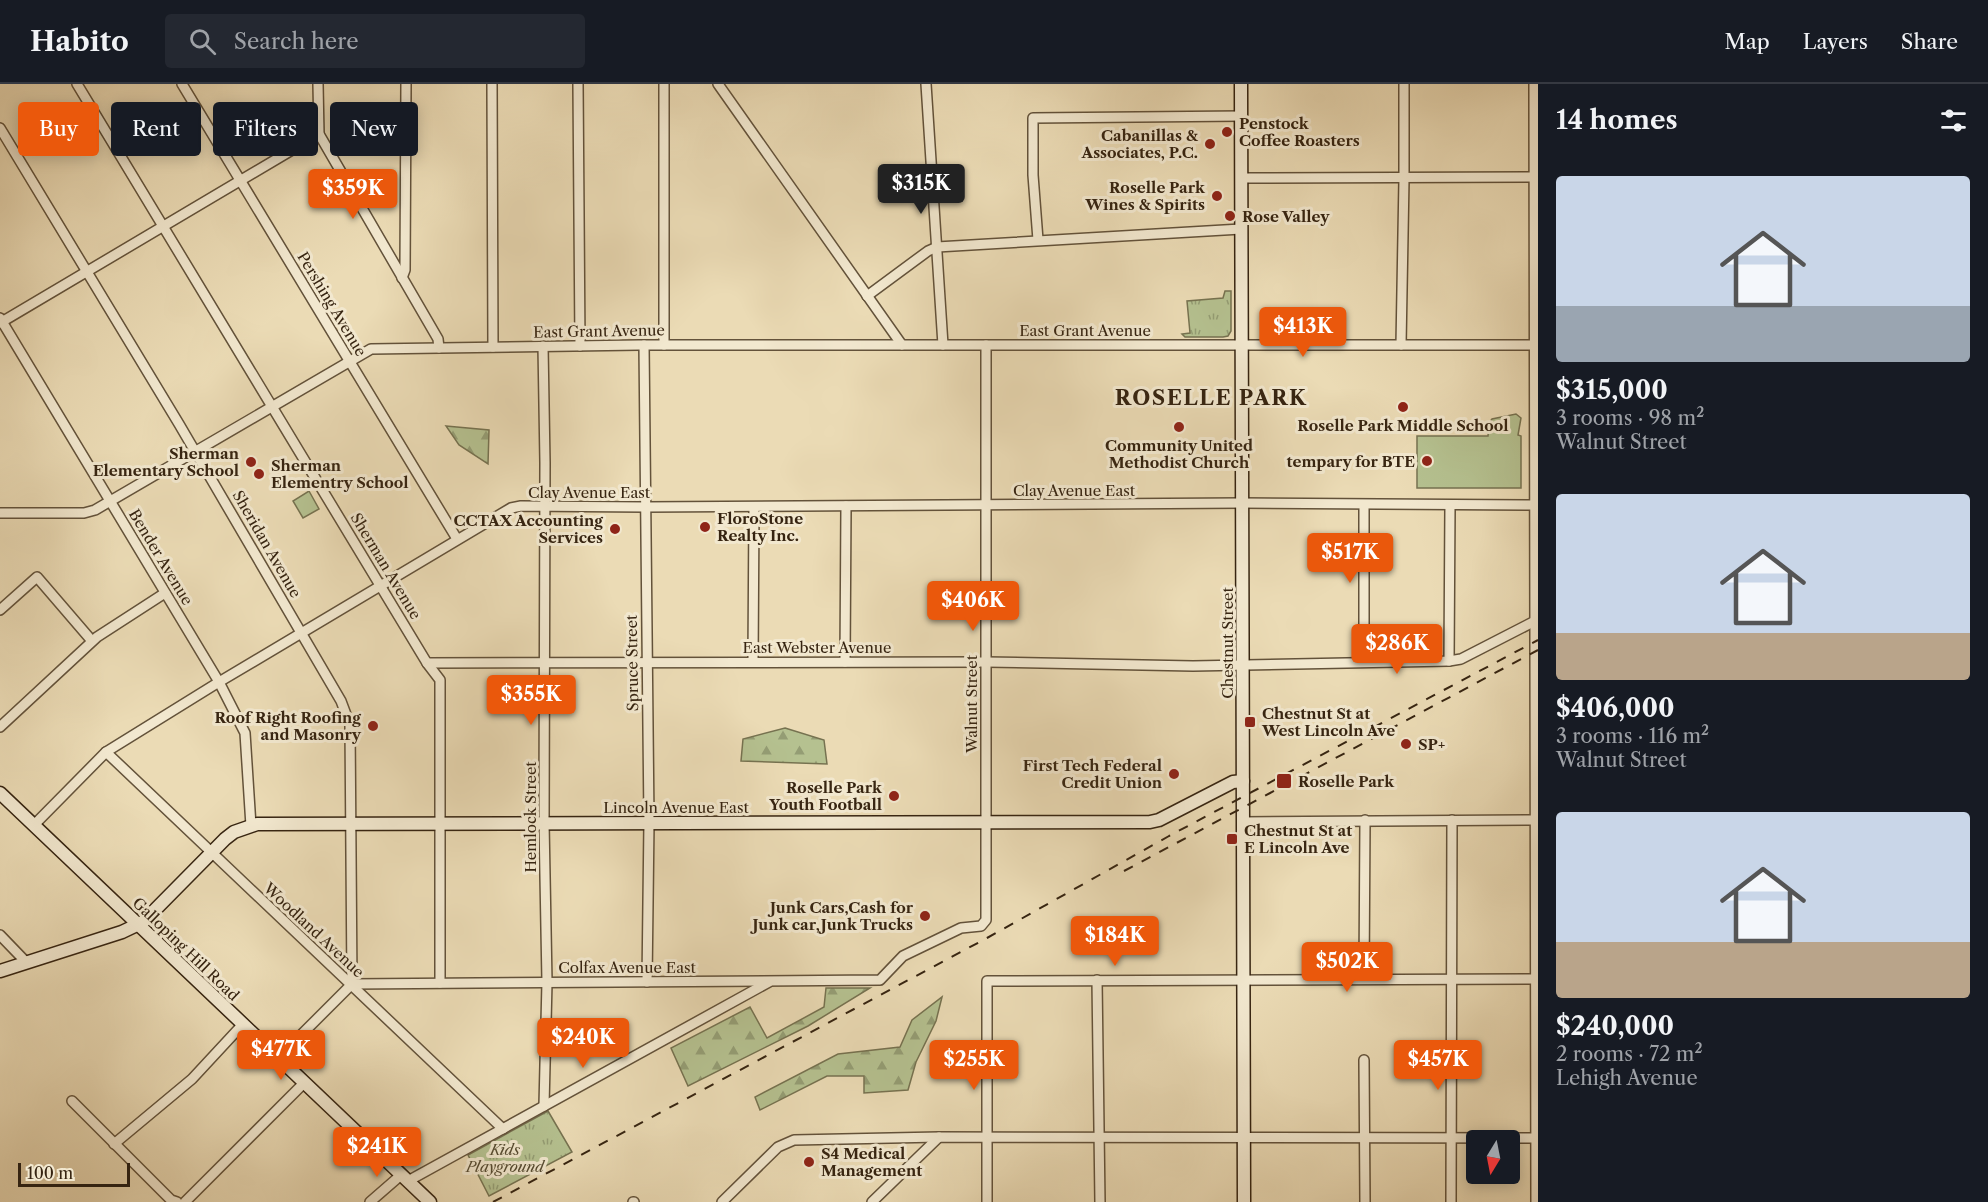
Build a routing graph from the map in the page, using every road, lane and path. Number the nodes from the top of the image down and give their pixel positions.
1 (77, 84) edge
2 (182, 84) edge
3 (318, 84) edge
4 (406, 84) edge
5 (492, 84) edge
6 (578, 84) edge
7 (664, 84) edge
8 (718, 84) edge
9 (926, 84) edge
10 (1241, 84) edge
11 (1404, 84) edge
12 (1534, 84) edge
13 (1242, 116) junction
14 (0, 128) edge
15 (319, 134) junction
16 (1241, 178) junction
17 (1536, 178) edge
18 (1404, 179) junction
19 (240, 181) junction
20 (163, 226) junction
21 (1241, 229) junction
22 (1038, 240) junction
23 (937, 247) junction
24 (1536, 261) edge
25 (87, 272) junction
26 (402, 278) junction
27 (867, 296) junction
28 (1, 321) edge
29 (644, 345) junction
30 (664, 345) junction
31 (902, 345) junction
32 (943, 345) junction
33 (986, 345) junction
34 (1242, 345) junction
35 (1401, 345) junction
36 (1536, 345) edge
37 (543, 346) junction
38 (580, 346) junction
39 (493, 347) junction
40 (439, 348) junction
41 (350, 361) junction
42 (272, 406) junction
43 (195, 451) junction
44 (110, 501) junction
45 (1242, 504) junction
46 (986, 505) junction
47 (1450, 505) junction
48 (1536, 505) edge
49 (545, 506) junction
50 (846, 506) junction
51 (1364, 506) junction
52 (646, 507) junction
53 (754, 507) junction
54 (1, 512) edge
55 (457, 539) junction
56 (380, 585) junction
57 (165, 593) junction
58 (0, 610) edge
59 (1535, 621) junction
60 (301, 633) junction
61 (92, 641) junction
62 (1449, 661) junction
63 (647, 662) junction
64 (753, 662) junction
65 (845, 662) junction
66 (986, 662) junction
67 (1364, 662) junction
68 (427, 663) junction
69 (544, 663) junction
70 (1537, 663) edge
71 (1242, 664) junction
72 (219, 682) junction
73 (0, 727) edge
74 (106, 752) junction
75 (1243, 781) junction
76 (0, 793) edge
77 (1365, 820) junction
78 (1452, 820) junction
79 (1537, 820) edge
80 (986, 821) junction
81 (649, 822) junction
82 (1243, 822) junction
83 (351, 823) junction
84 (441, 823) junction
85 (544, 823) junction
86 (34, 825) junction
87 (251, 826) junction
88 (211, 853) junction
89 (986, 920) joint
90 (138, 924) junction
91 (0, 935) edge
92 (26, 962) junction
93 (0, 971) edge
94 (1243, 979) junction
95 (1364, 979) junction
96 (1451, 979) junction
97 (1537, 979) edge
98 (1097, 980) junction
99 (772, 981) junction
100 (547, 982) junction
101 (647, 982) junction
102 (440, 983) junction
103 (352, 984) junction
104 (243, 1024) junction
105 (278, 1058) junction
106 (1364, 1060) dead end
107 (304, 1083) junction
108 (72, 1101) dead end
109 (544, 1107) junction
110 (503, 1129) junction
111 (1363, 1136) junction
112 (939, 1137) junction
113 (1100, 1137) junction
114 (1244, 1137) junction
115 (1451, 1137) junction
116 (988, 1138) junction
117 (1537, 1138) edge
118 (114, 1144) junction
119 (404, 1178) junction
120 (187, 1201) edge
121 (177, 1202) edge
122 (370, 1202) edge
123 (430, 1202) edge
124 (723, 1202) edge
125 (872, 1202) edge
126 (987, 1202) edge
127 (1100, 1202) edge
128 (1244, 1202) edge
129 (1365, 1202) edge
130 (1451, 1202) edge
131 (1536, 1202) edge

1 - 20 street, Sherman Avenue
2 - 19 street, Pershing Avenue
3 - 15 street
4 - 26 street
5 - 39 street
6 - 38 street
7 - 30 street
8 - 27 street
9 - 23 street
10 - 13 street, Chestnut Street
11 - 18 street
12 - 17 street
13 - 16 street, Chestnut Street
13 - 22 street
14 - 25 street, Sheridan Avenue
15 - 19 street
15 - 26 street
16 - 18 street
16 - 21 street, Chestnut Street
17 - 18 street
17 - 24 street
18 - 35 street
19 - 20 street
19 - 41 street, Pershing Avenue
20 - 25 street
20 - 42 street, Sherman Avenue
21 - 22 street
21 - 34 street, Chestnut Street
22 - 23 street
23 - 27 street
23 - 32 street
24 - 36 street
25 - 28 street
25 - 43 street, Sheridan Avenue
26 - 40 street
27 - 31 street
28 - 44 street, Bender Avenue
29 - 30 street, East Grant Avenue
29 - 38 street, East Grant Avenue
29 - 52 street, Spruce Street
30 - 31 street, East Grant Avenue
31 - 32 street, East Grant Avenue
32 - 33 street, East Grant Avenue
33 - 34 street, East Grant Avenue
33 - 46 street, Walnut Street
34 - 35 street, East Grant Avenue
34 - 45 street, Chestnut Street
35 - 36 street, East Grant Avenue
36 - 48 street
37 - 38 street, East Grant Avenue
37 - 39 street, East Grant Avenue
37 - 49 street, Hemlock Street
39 - 40 street, East Grant Avenue
40 - 41 street, East Grant Avenue
41 - 42 street, East Grant Avenue
41 - 55 street, Pershing Avenue
42 - 43 street, East Grant Avenue
42 - 56 street, Sherman Avenue
43 - 44 street, East Grant Avenue
43 - 60 street, Sheridan Avenue
44 - 54 street, East Grant Avenue
44 - 57 street, Bender Avenue
45 - 46 street, Clay Avenue East
45 - 51 street, Clay Avenue East
45 - 71 street, Chestnut Street
46 - 50 street, Clay Avenue East
46 - 66 street, Walnut Street
47 - 48 street, Clay Avenue East
47 - 51 street, Clay Avenue East
47 - 62 street
48 - 59 street
49 - 52 street, Clay Avenue East
49 - 55 street, Clay Avenue East
49 - 69 street, Hemlock Street
50 - 53 street, Clay Avenue East
50 - 65 street
51 - 67 street
52 - 53 street, Clay Avenue East
52 - 63 street, Spruce Street
53 - 64 street
55 - 56 street, Clay Avenue East
56 - 60 street, Clay Avenue East
56 - 68 street, Sherman Avenue
57 - 61 street
57 - 72 street, Bender Avenue
58 - 61 street
59 - 62 street, East Webster Avenue
59 - 70 street
60 - 72 street, Clay Avenue East
60 - 83 street, Sheridan Avenue
61 - 73 street
62 - 67 street, East Webster Avenue
63 - 64 street, East Webster Avenue
63 - 69 street, East Webster Avenue
63 - 81 street, Spruce Street
64 - 65 street, East Webster Avenue
65 - 66 street, East Webster Avenue
66 - 71 street, East Webster Avenue
66 - 80 street, Walnut Street
67 - 71 street, East Webster Avenue
68 - 69 street, East Webster Avenue
68 - 84 street, Sherman Avenue
69 - 85 street, Hemlock Street
70 - 79 street
71 - 75 street, Chestnut Street
72 - 74 street, Clay Avenue East
72 - 87 street, Bender Avenue
74 - 86 street, Clay Avenue East
74 - 88 street, Woodland Avenue
75 - 80 street, Lincoln Avenue East
75 - 82 street, Chestnut Street
76 - 86 street, Galloping Hill Road
77 - 78 street
77 - 82 street
77 - 95 street
78 - 79 street
78 - 96 street
79 - 97 street
80 - 81 street, Lincoln Avenue East
80 - 89 street, Walnut Street
81 - 85 street, Lincoln Avenue East
81 - 101 street, Spruce Street
82 - 94 street, Chestnut Street
83 - 84 street, Lincoln Avenue East
83 - 87 street, Lincoln Avenue East
83 - 103 street, Sheridan Avenue
84 - 85 street, Lincoln Avenue East
84 - 102 street, Sherman Avenue
85 - 100 street, Hemlock Street
86 - 90 street, Galloping Hill Road
87 - 88 street, Lincoln Avenue East
88 - 90 street, Lincoln Avenue East
88 - 103 street, Woodland Avenue
89 - 99 street, Colfax Avenue East
90 - 92 street, Lincoln Avenue East
90 - 104 street, Galloping Hill Road
91 - 92 street
92 - 93 street, Lincoln Avenue East
94 - 95 street
94 - 98 street
94 - 114 street, Chestnut Street
95 - 96 street
96 - 97 street
96 - 115 street
97 - 117 street
98 - 113 street
98 - 116 street
99 - 101 street, Colfax Avenue East
99 - 109 street
100 - 101 street, Colfax Avenue East
100 - 102 street, Colfax Avenue East
100 - 109 street, Hemlock Street
102 - 103 street, Colfax Avenue East
103 - 105 street
103 - 110 street, Woodland Avenue
104 - 105 street, Galloping Hill Road
104 - 118 street
105 - 107 street, Galloping Hill Road
106 - 111 street
107 - 119 street, Galloping Hill Road
107 - 120 street
108 - 118 street
109 - 110 street
110 - 119 street
111 - 114 street
111 - 115 street
111 - 129 street
112 - 116 street
112 - 124 street
112 - 125 street
113 - 114 street
113 - 116 street
113 - 127 street
114 - 128 street, Chestnut Street
115 - 117 street
115 - 130 street
116 - 126 street
117 - 131 street
118 - 121 street
119 - 122 street
119 - 123 street, Galloping Hill Road

